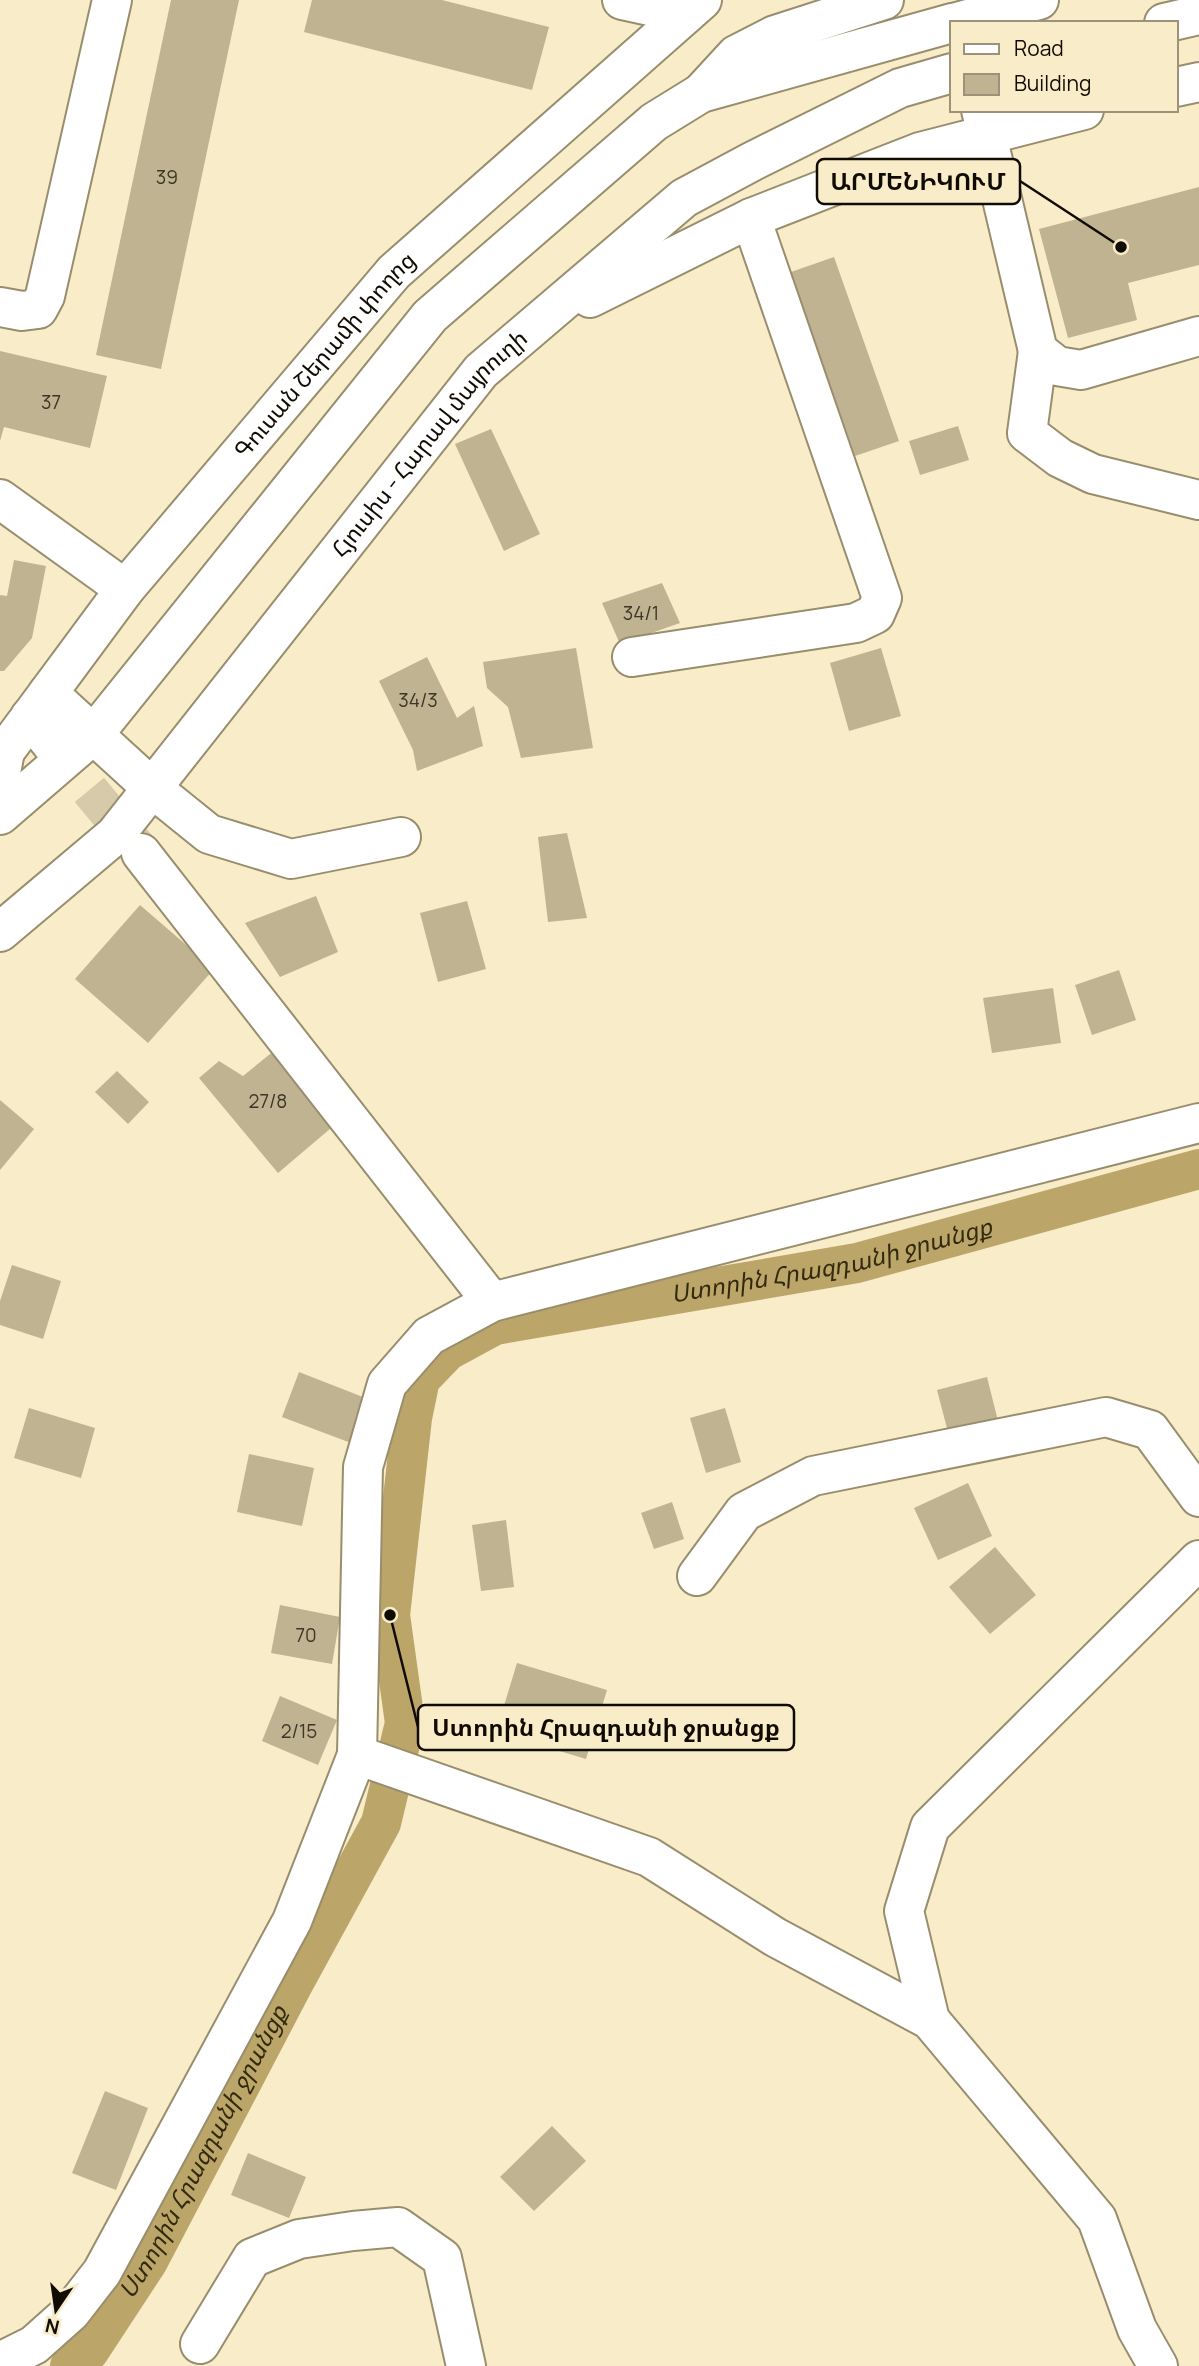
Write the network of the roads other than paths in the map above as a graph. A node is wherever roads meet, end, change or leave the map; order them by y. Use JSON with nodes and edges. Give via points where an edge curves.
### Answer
{"nodes":[{"id":1,"x":112,"y":0,"type":"edge"},
{"id":2,"x":622,"y":0,"type":"edge"},
{"id":3,"x":884,"y":0,"type":"edge"},
{"id":4,"x":1039,"y":0,"type":"edge"},
{"id":5,"x":694,"y":7,"type":"edge"},
{"id":6,"x":1199,"y":15,"type":"edge"},
{"id":7,"x":960,"y":21,"type":"edge"},
{"id":8,"x":1173,"y":21,"type":"edge"},
{"id":9,"x":950,"y":24,"type":"edge"},
{"id":10,"x":950,"y":74,"type":"edge"},
{"id":11,"x":1199,"y":82,"type":"edge"},
{"id":12,"x":1178,"y":87,"type":"edge"},
{"id":13,"x":701,"y":93,"type":"junction"},
{"id":14,"x":1067,"y":112,"type":"edge"},
{"id":15,"x":983,"y":122,"type":"edge"},
{"id":16,"x":751,"y":218,"type":"junction"},
{"id":17,"x":0,"y":307,"type":"edge"},
{"id":18,"x":535,"y":326,"type":"junction"},
{"id":19,"x":1199,"y":336,"type":"edge"},
{"id":20,"x":1038,"y":351,"type":"junction"},
{"id":21,"x":0,"y":499,"type":"edge"},
{"id":22,"x":1199,"y":500,"type":"edge"},
{"id":23,"x":125,"y":589,"type":"junction"},
{"id":24,"x":632,"y":657,"type":"dead end"},
{"id":25,"x":44,"y":719,"type":"junction"},
{"id":26,"x":94,"y":734,"type":"junction"},
{"id":27,"x":2,"y":762,"type":"edge"},
{"id":28,"x":152,"y":788,"type":"junction"},
{"id":29,"x":0,"y":815,"type":"edge"},
{"id":30,"x":401,"y":837,"type":"dead end"},
{"id":31,"x":141,"y":853,"type":"tunnel mouth"},
{"id":32,"x":0,"y":932,"type":"edge"},
{"id":33,"x":1199,"y":1123,"type":"edge"},
{"id":34,"x":492,"y":1302,"type":"junction"},
{"id":35,"x":1199,"y":1497,"type":"edge"},
{"id":36,"x":1199,"y":1560,"type":"edge"},
{"id":37,"x":697,"y":1576,"type":"dead end"},
{"id":38,"x":367,"y":1758,"type":"junction"},
{"id":39,"x":930,"y":2020,"type":"junction"},
{"id":40,"x":200,"y":2344,"type":"dead end"},
{"id":41,"x":0,"y":2362,"type":"edge"},
{"id":42,"x":466,"y":2366,"type":"edge"},
{"id":43,"x":1158,"y":2366,"type":"edge"}],
"edges":[{"from":1,"to":17,"type":"main road","via":[[45,296],[38,309]]},
{"from":2,"to":5,"type":"main road"},
{"from":3,"to":13,"type":"main road","via":[[775,35],[736,55]]},
{"from":4,"to":7,"type":"main road"},
{"from":5,"to":23,"type":"main road","name":"Գուսան Շերամի փողոց","via":[[394,272]]},
{"from":6,"to":8,"type":"main road"},
{"from":9,"to":13,"type":"main road"},
{"from":10,"to":18,"type":"main road","name":"Հյուսիս - Հարավ մայրուղի","via":[[900,88],[684,198]]},
{"from":11,"to":12,"type":"main road"},
{"from":13,"to":26,"type":"main road","via":[[654,122],[430,316]]},
{"from":14,"to":15,"type":"main road"},
{"from":15,"to":16,"type":"main road","via":[[920,152]]},
{"from":15,"to":20,"type":"main road"},
{"from":16,"to":18,"type":"main road"},
{"from":16,"to":24,"type":"main road","via":[[882,598],[875,614],[856,623]]},
{"from":18,"to":28,"type":"main road","name":"Հյուսիս - Հարավ մայրուղի","via":[[481,371]]},
{"from":19,"to":20,"type":"main road","via":[[1082,370],[1057,366]]},
{"from":20,"to":22,"type":"main road","via":[[1027,433],[1060,458],[1093,474]]},
{"from":21,"to":23,"type":"main road"},
{"from":23,"to":25,"type":"main road","name":"Գուսան Շերամի փողոց"},
{"from":25,"to":26,"type":"main road"},
{"from":25,"to":27,"type":"main road","name":"Գուսան Շերամի փողոց"},
{"from":26,"to":28,"type":"main road"},
{"from":26,"to":29,"type":"main road"},
{"from":28,"to":30,"type":"main road","via":[[209,834],[291,859]]},
{"from":28,"to":32,"type":"main road","name":"Հյուսիս - Հարավ մայրուղի","via":[[115,835]]},
{"from":31,"to":34,"type":"main road"},
{"from":33,"to":34,"type":"main road"},
{"from":34,"to":38,"type":"main road","via":[[429,1336],[387,1384],[363,1467]]},
{"from":35,"to":37,"type":"main road","via":[[1150,1430],[1106,1418],[813,1476],[744,1512]]},
{"from":36,"to":39,"type":"main road","via":[[930,1827],[904,1911]]},
{"from":38,"to":39,"type":"main road","via":[[649,1857],[775,1937]]},
{"from":38,"to":41,"type":"main road","via":[[292,1920],[102,2272],[71,2312],[34,2345]]},
{"from":39,"to":43,"type":"main road","via":[[1097,2219],[1137,2329]]},
{"from":40,"to":42,"type":"main road","via":[[252,2258],[299,2239],[398,2227],[442,2258]]}]}
